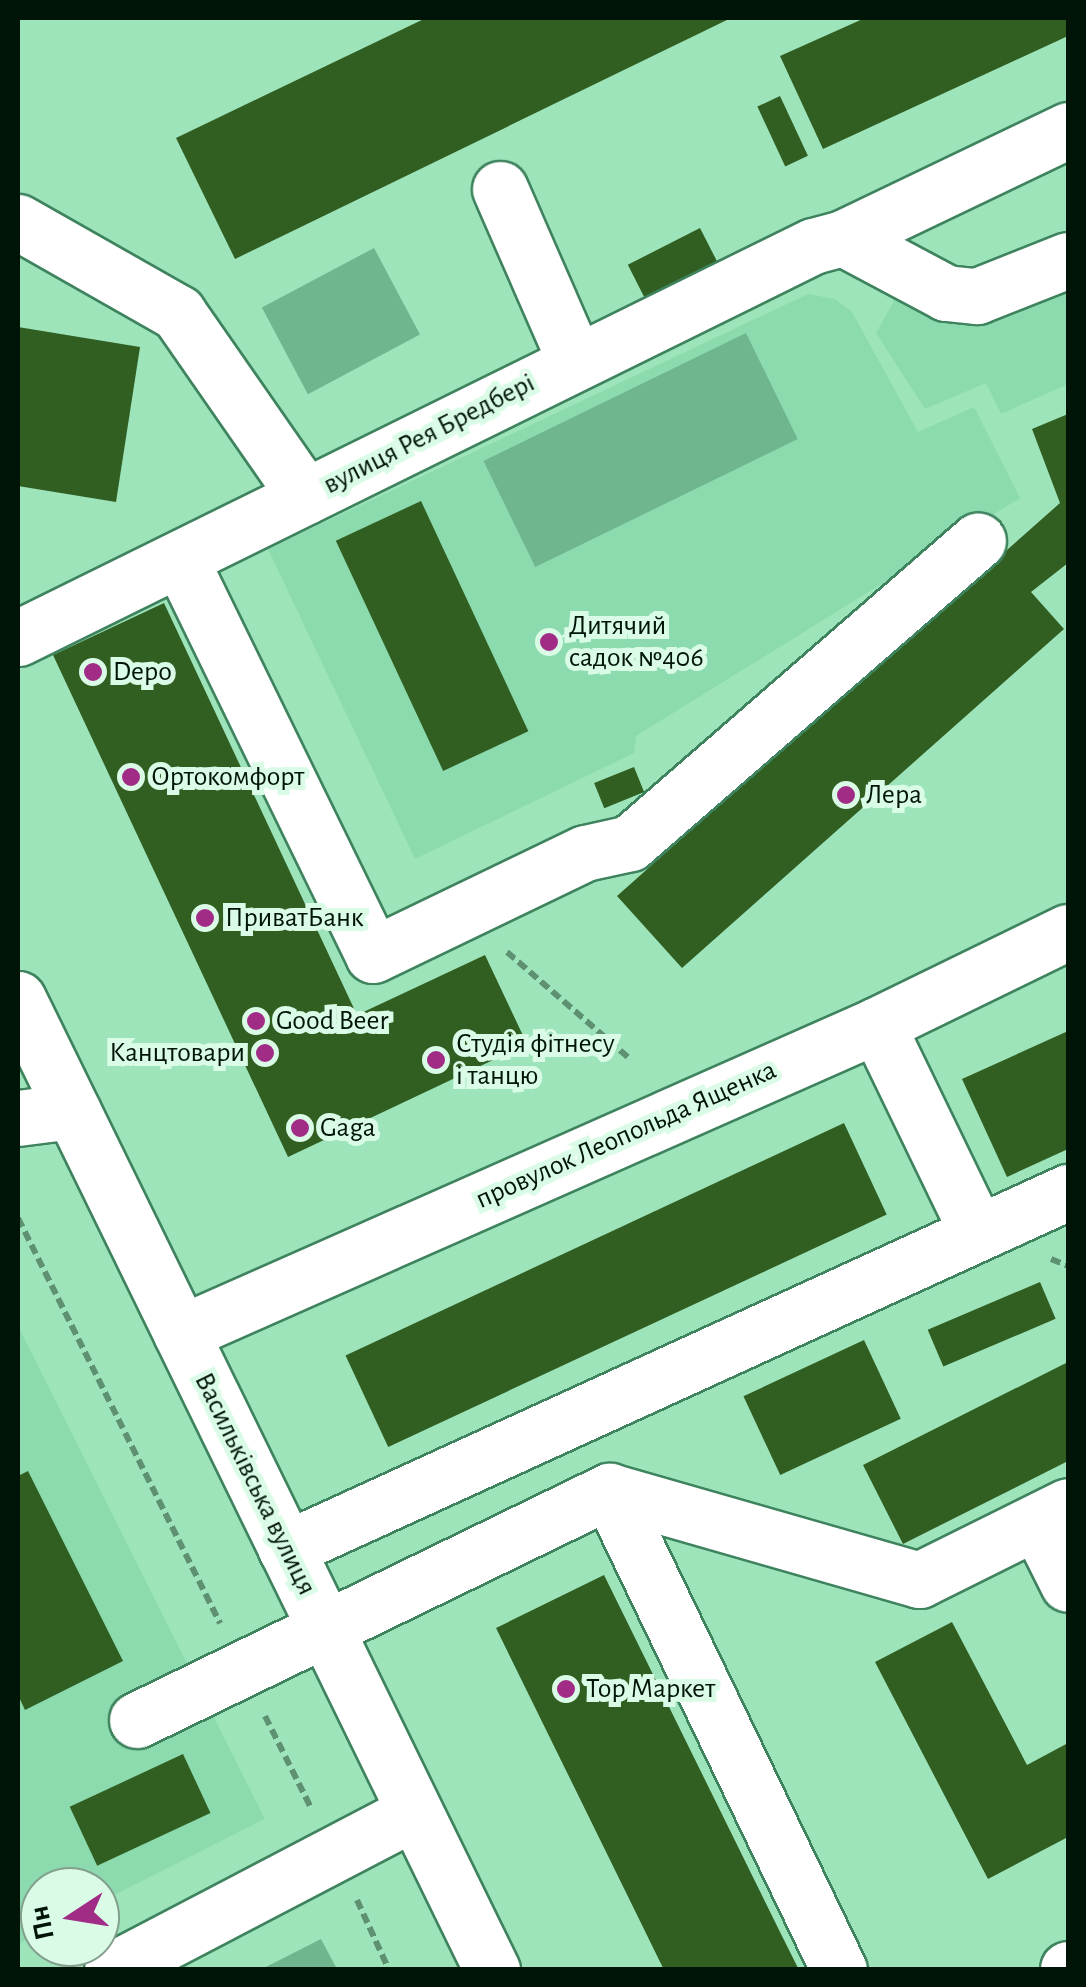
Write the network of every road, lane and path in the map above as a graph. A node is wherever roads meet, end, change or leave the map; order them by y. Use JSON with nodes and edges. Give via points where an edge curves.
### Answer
{"nodes":[{"id":1,"x":1068,"y":130,"type":"edge"},
{"id":2,"x":500,"y":189,"type":"dead end"},
{"id":3,"x":18,"y":222,"type":"edge"},
{"id":4,"x":843,"y":238,"type":"junction"},
{"id":5,"x":1068,"y":260,"type":"edge"},
{"id":6,"x":576,"y":361,"type":"junction"},
{"id":7,"x":304,"y":496,"type":"junction"},
{"id":8,"x":978,"y":540,"type":"dead end"},
{"id":9,"x":181,"y":560,"type":"junction"},
{"id":10,"x":18,"y":638,"type":"edge"},
{"id":11,"x":463,"y":914,"type":"junction"},
{"id":12,"x":1068,"y":932,"type":"edge"},
{"id":13,"x":18,"y":999,"type":"edge"},
{"id":14,"x":878,"y":1024,"type":"junction"},
{"id":15,"x":630,"y":1059,"type":"dead end"},
{"id":16,"x":73,"y":1111,"type":"junction"},
{"id":17,"x":18,"y":1118,"type":"edge"},
{"id":18,"x":1068,"y":1192,"type":"edge"},
{"id":19,"x":18,"y":1218,"type":"edge"},
{"id":20,"x":977,"y":1232,"type":"junction"},
{"id":21,"x":181,"y":1332,"type":"junction"},
{"id":22,"x":609,"y":1491,"type":"junction"},
{"id":23,"x":1053,"y":1514,"type":"edge"},
{"id":24,"x":286,"y":1549,"type":"junction"},
{"id":25,"x":1068,"y":1584,"type":"edge"},
{"id":26,"x":326,"y":1627,"type":"junction"},
{"id":27,"x":242,"y":1668,"type":"junction"},
{"id":28,"x":137,"y":1720,"type":"dead end"},
{"id":29,"x":414,"y":1812,"type":"junction"},
{"id":30,"x":334,"y":1854,"type":"junction"},
{"id":31,"x":112,"y":1970,"type":"edge"},
{"id":32,"x":389,"y":1970,"type":"edge"},
{"id":33,"x":492,"y":1970,"type":"edge"},
{"id":34,"x":839,"y":1970,"type":"edge"}],
"edges":[{"from":1,"to":4,"type":"street","name":"вулиця Рея Бредбері"},
{"from":2,"to":6,"type":"street"},
{"from":3,"to":7,"type":"street","via":[[178,313]]},
{"from":4,"to":5,"type":"street","via":[[946,293],[977,296]]},
{"from":4,"to":6,"type":"street","name":"вулиця Рея Бредбері","via":[[812,246]]},
{"from":6,"to":7,"type":"street","name":"вулиця Рея Бредбері"},
{"from":7,"to":9,"type":"street","name":"вулиця Рея Бредбері"},
{"from":8,"to":11,"type":"street","via":[[630,843],[586,853]]},
{"from":9,"to":10,"type":"street","name":"вулиця Рея Бредбері"},
{"from":9,"to":11,"type":"street","via":[[373,955]]},
{"from":11,"to":15,"type":"path"},
{"from":12,"to":14,"type":"street","name":"провулок Леопольда Ященка"},
{"from":13,"to":16,"type":"street","name":"Васильківська вулиця"},
{"from":14,"to":20,"type":"street"},
{"from":14,"to":21,"type":"street","name":"провулок Леопольда Ященка"},
{"from":16,"to":17,"type":"street"},
{"from":16,"to":21,"type":"street","name":"Васильківська вулиця"},
{"from":18,"to":20,"type":"street"},
{"from":19,"to":27,"type":"path"},
{"from":20,"to":24,"type":"street"},
{"from":21,"to":24,"type":"street","name":"Васильківська вулиця"},
{"from":22,"to":23,"type":"street","via":[[919,1580]]},
{"from":22,"to":26,"type":"street"},
{"from":22,"to":34,"type":"street"},
{"from":23,"to":25,"type":"street"},
{"from":24,"to":26,"type":"street","name":"Васильківська вулиця"},
{"from":26,"to":27,"type":"street"},
{"from":26,"to":29,"type":"street","name":"Васильківська вулиця"},
{"from":27,"to":28,"type":"street"},
{"from":27,"to":30,"type":"path"},
{"from":29,"to":30,"type":"street"},
{"from":29,"to":33,"type":"street","name":"Васильківська вулиця"},
{"from":30,"to":31,"type":"street"},
{"from":30,"to":32,"type":"path"}]}
